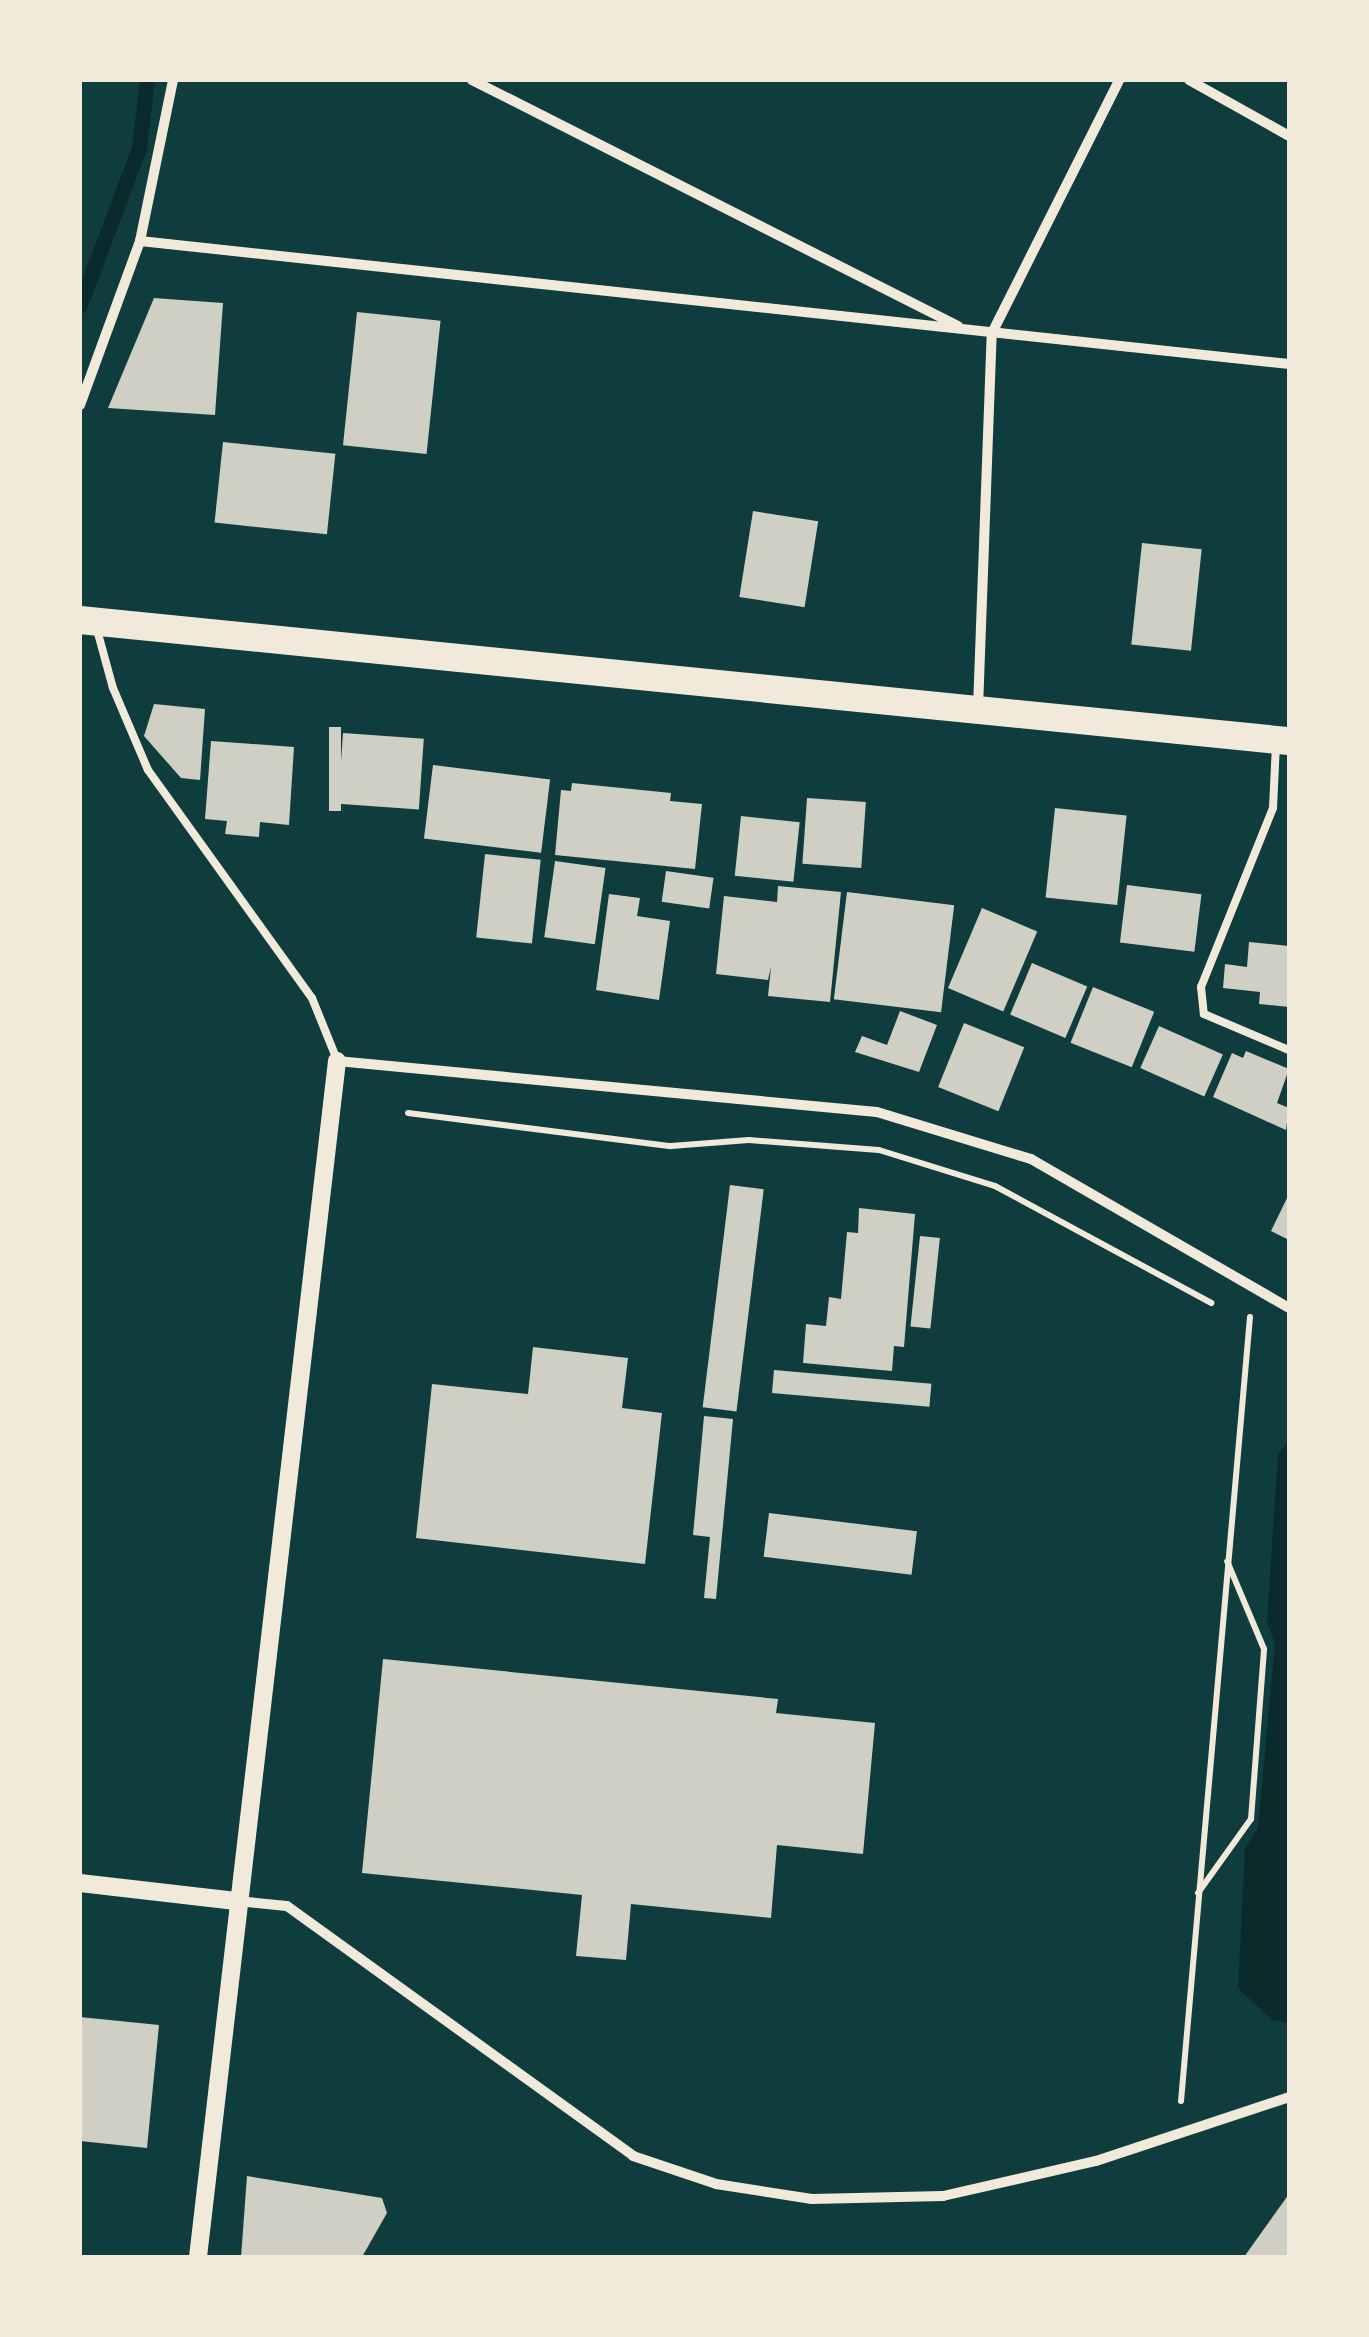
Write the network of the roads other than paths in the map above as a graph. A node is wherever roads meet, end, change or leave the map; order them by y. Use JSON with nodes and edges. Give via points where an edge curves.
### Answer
{"nodes":[{"id":1,"x":173,"y":80,"type":"edge"},
{"id":2,"x":472,"y":80,"type":"edge"},
{"id":3,"x":1119,"y":80,"type":"edge"},
{"id":4,"x":1189,"y":80,"type":"edge"},
{"id":5,"x":1289,"y":136,"type":"edge"},
{"id":6,"x":140,"y":241,"type":"junction"},
{"id":7,"x":963,"y":328,"type":"junction"},
{"id":8,"x":992,"y":333,"type":"junction"},
{"id":9,"x":1289,"y":364,"type":"edge"},
{"id":10,"x":80,"y":405,"type":"edge"},
{"id":11,"x":88,"y":621,"type":"edge"},
{"id":12,"x":978,"y":714,"type":"junction"},
{"id":13,"x":1282,"y":740,"type":"edge"},
{"id":14,"x":1289,"y":1050,"type":"edge"},
{"id":15,"x":337,"y":1062,"type":"junction"},
{"id":16,"x":1289,"y":1308,"type":"edge"},
{"id":17,"x":80,"y":1883,"type":"edge"},
{"id":18,"x":236,"y":1901,"type":"junction"},
{"id":19,"x":1289,"y":2096,"type":"edge"},
{"id":20,"x":198,"y":2257,"type":"edge"}],
"edges":[{"from":1,"to":6,"type":"street"},
{"from":2,"to":7,"type":"street"},
{"from":3,"to":8,"type":"street"},
{"from":4,"to":5,"type":"street"},
{"from":6,"to":7,"type":"street"},
{"from":6,"to":10,"type":"street"},
{"from":7,"to":8,"type":"street"},
{"from":8,"to":9,"type":"street"},
{"from":8,"to":12,"type":"street"},
{"from":11,"to":12,"type":"highway"},
{"from":11,"to":15,"type":"lane","via":[[148,770],[312,998]]},
{"from":12,"to":13,"type":"highway"},
{"from":13,"to":14,"type":"lane","via":[[1274,808],[1201,988],[1204,1014]]},
{"from":15,"to":16,"type":"street","via":[[877,1112],[1031,1159]]},
{"from":15,"to":18,"type":"street"},
{"from":17,"to":18,"type":"street"},
{"from":18,"to":19,"type":"street","via":[[288,1906],[633,2156],[716,2184],[812,2199],[943,2196],[1180,2136]]},
{"from":18,"to":20,"type":"street"}]}
